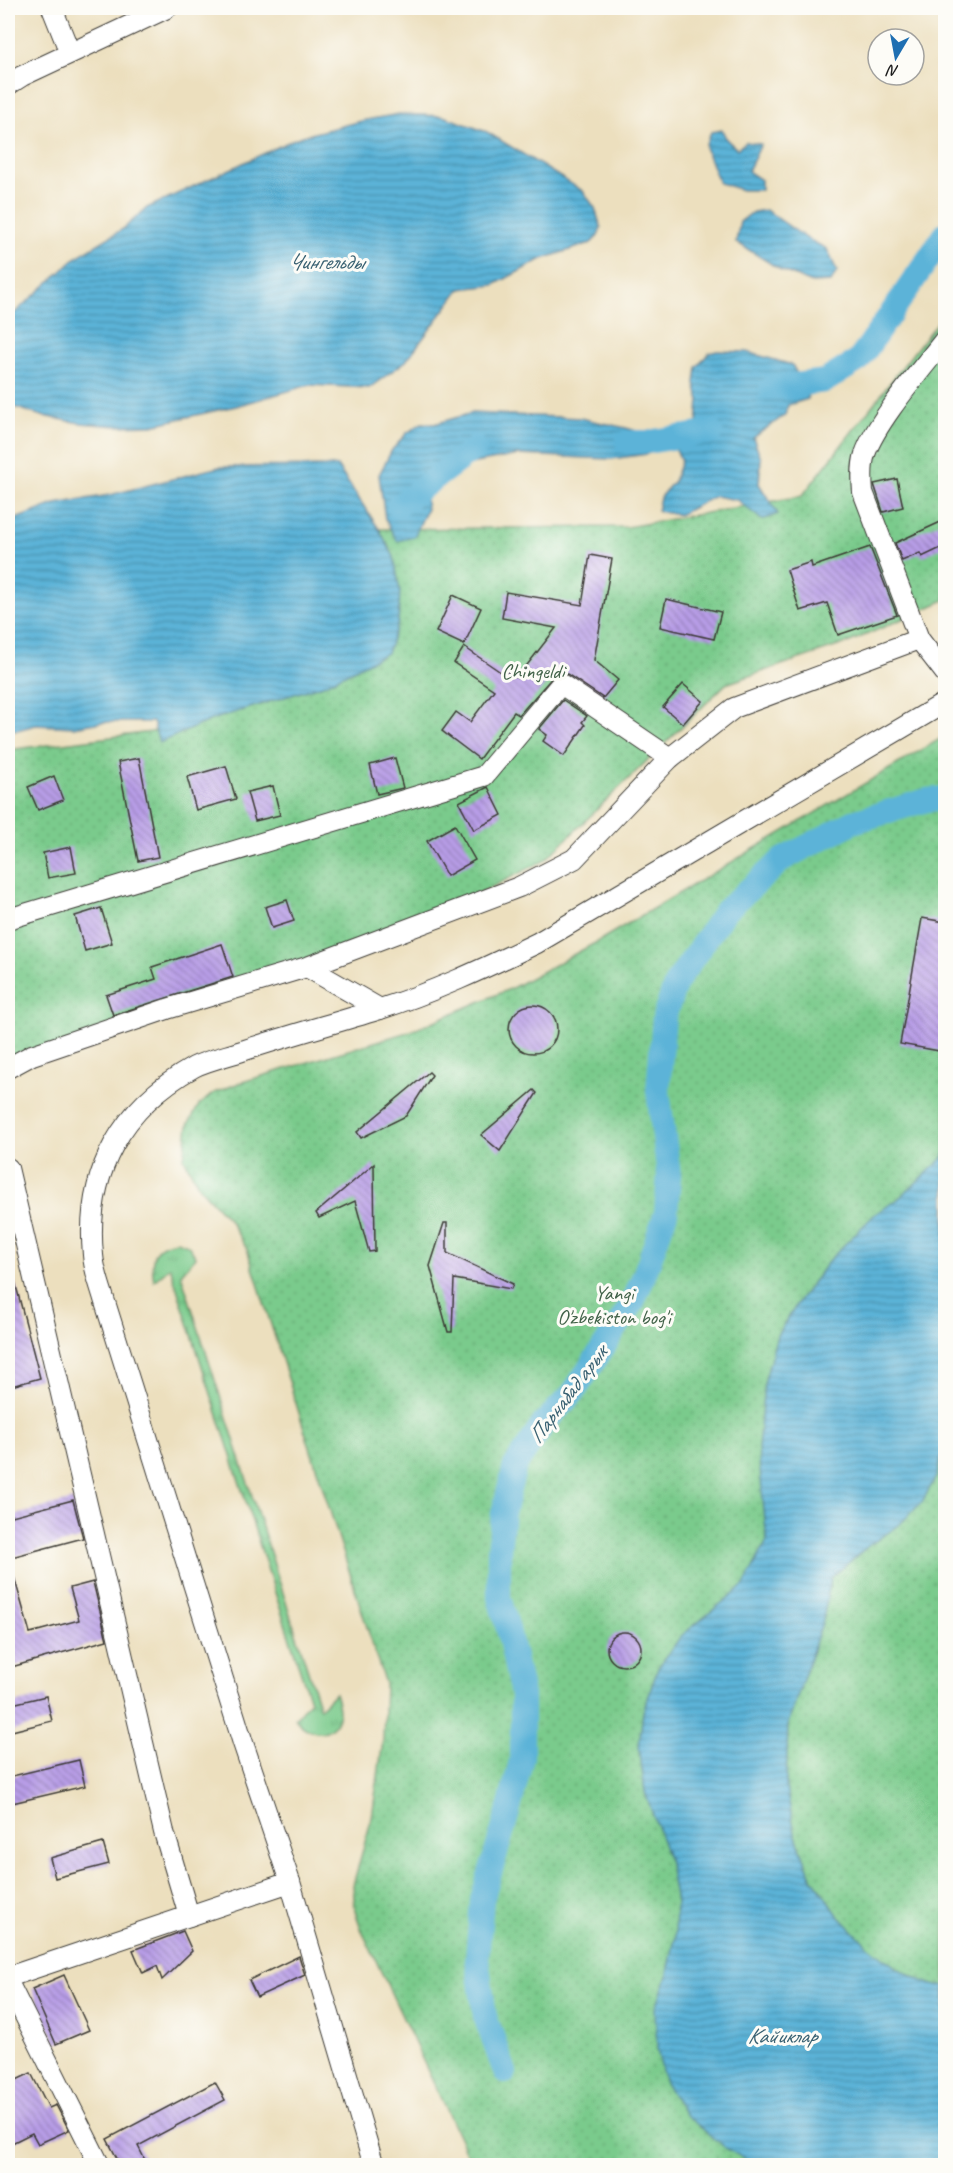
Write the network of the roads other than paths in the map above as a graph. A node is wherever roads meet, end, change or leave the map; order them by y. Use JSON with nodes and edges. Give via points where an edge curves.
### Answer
{"nodes":[{"id":1,"x":52,"y":8,"type":"edge"},
{"id":2,"x":167,"y":8,"type":"edge"},
{"id":3,"x":70,"y":53,"type":"junction"},
{"id":4,"x":8,"y":85,"type":"edge"},
{"id":5,"x":945,"y":338,"type":"edge"},
{"id":6,"x":919,"y":639,"type":"junction"},
{"id":7,"x":945,"y":674,"type":"edge"},
{"id":8,"x":945,"y":702,"type":"edge"},
{"id":9,"x":670,"y":758,"type":"junction"},
{"id":10,"x":8,"y":919,"type":"edge"},
{"id":11,"x":307,"y":967,"type":"junction"},
{"id":12,"x":380,"y":1009,"type":"junction"},
{"id":13,"x":8,"y":1068,"type":"edge"},
{"id":14,"x":8,"y":1168,"type":"edge"},
{"id":15,"x":290,"y":1882,"type":"junction"},
{"id":16,"x":189,"y":1916,"type":"junction"},
{"id":17,"x":8,"y":1980,"type":"edge"},
{"id":18,"x":100,"y":2166,"type":"edge"},
{"id":19,"x":374,"y":2166,"type":"edge"}],
"edges":[{"from":1,"to":3,"type":"street"},
{"from":2,"to":3,"type":"street"},
{"from":3,"to":4,"type":"street"},
{"from":5,"to":6,"type":"street","via":[[876,432],[865,454],[862,473],[863,492]]},
{"from":6,"to":7,"type":"street"},
{"from":6,"to":9,"type":"street","via":[[735,708]]},
{"from":8,"to":12,"type":"street","via":[[537,943],[473,974]]},
{"from":9,"to":10,"type":"street","via":[[561,684],[484,776]]},
{"from":9,"to":11,"type":"street","via":[[573,859],[519,887]]},
{"from":11,"to":12,"type":"street"},
{"from":11,"to":13,"type":"street","via":[[156,1013],[32,1055]]},
{"from":12,"to":15,"type":"street","via":[[195,1066],[146,1100],[111,1147],[97,1180],[92,1211],[93,1256],[104,1299]]},
{"from":14,"to":16,"type":"street","via":[[164,1832]]},
{"from":15,"to":16,"type":"street"},
{"from":15,"to":19,"type":"street"},
{"from":16,"to":17,"type":"street"},
{"from":17,"to":18,"type":"street"}]}
